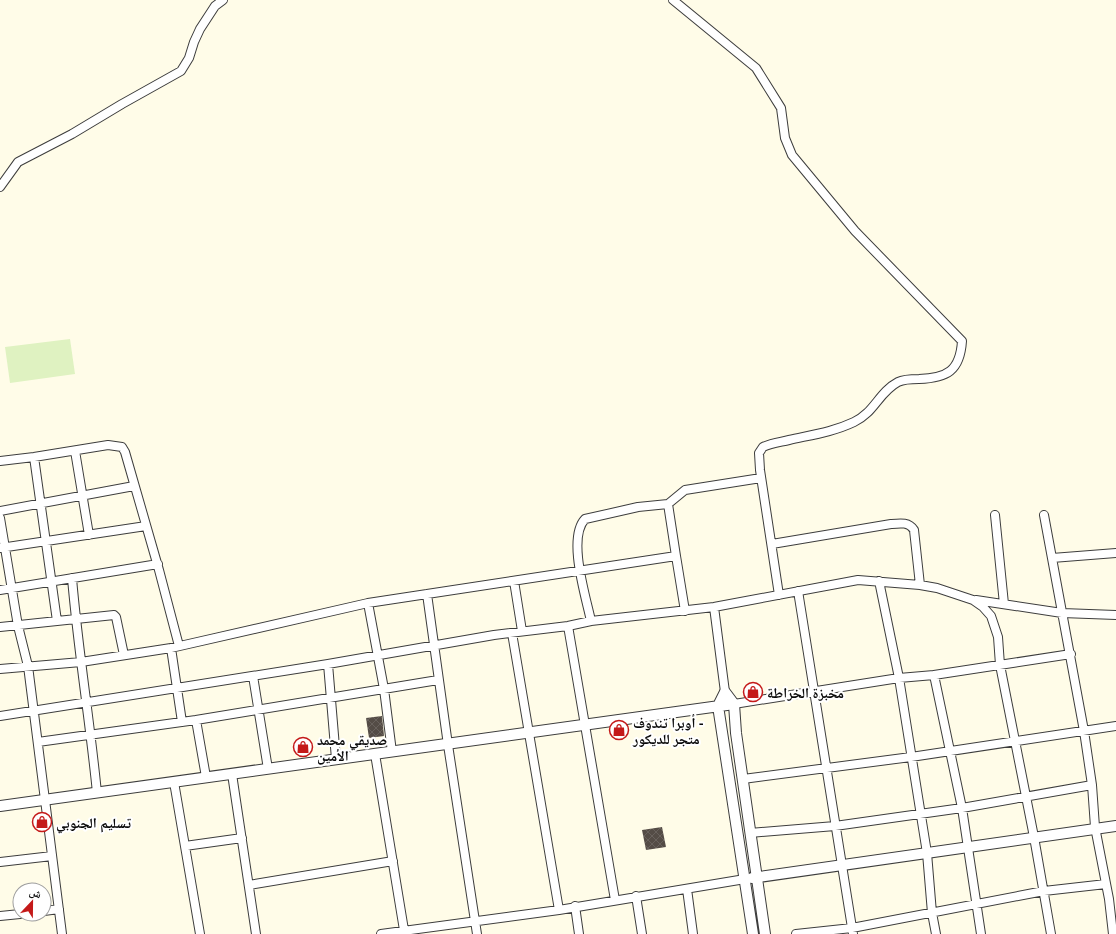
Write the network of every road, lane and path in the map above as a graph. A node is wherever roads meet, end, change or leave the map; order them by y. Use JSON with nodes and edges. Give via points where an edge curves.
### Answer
{"nodes":[{"id":1,"x":223,"y":0,"type":"edge"},
{"id":2,"x":673,"y":0,"type":"edge"},
{"id":3,"x":0,"y":187,"type":"edge"},
{"id":4,"x":75,"y":451,"type":"junction"},
{"id":5,"x":34,"y":457,"type":"junction"},
{"id":6,"x":0,"y":461,"type":"edge"},
{"id":7,"x":761,"y":478,"type":"junction"},
{"id":8,"x":134,"y":486,"type":"junction"},
{"id":9,"x":82,"y":496,"type":"junction"},
{"id":10,"x":41,"y":504,"type":"junction"},
{"id":11,"x":668,"y":504,"type":"junction"},
{"id":12,"x":0,"y":511,"type":"edge"},
{"id":13,"x":995,"y":515,"type":"dead end"},
{"id":14,"x":1044,"y":515,"type":"dead end"},
{"id":15,"x":0,"y":518,"type":"edge"},
{"id":16,"x":146,"y":526,"type":"junction"},
{"id":17,"x":89,"y":535,"type":"junction"},
{"id":18,"x":47,"y":541,"type":"junction"},
{"id":19,"x":772,"y":544,"type":"junction"},
{"id":20,"x":3,"y":548,"type":"edge"},
{"id":21,"x":1116,"y":553,"type":"edge"},
{"id":22,"x":676,"y":556,"type":"junction"},
{"id":23,"x":1052,"y":558,"type":"junction"},
{"id":24,"x":158,"y":564,"type":"junction"},
{"id":25,"x":581,"y":570,"type":"junction"},
{"id":26,"x":72,"y":578,"type":"junction"},
{"id":27,"x":52,"y":581,"type":"junction"},
{"id":28,"x":514,"y":581,"type":"junction"},
{"id":29,"x":879,"y":581,"type":"junction"},
{"id":30,"x":920,"y":585,"type":"junction"},
{"id":31,"x":12,"y":588,"type":"junction"},
{"id":32,"x":0,"y":590,"type":"edge"},
{"id":33,"x":798,"y":591,"type":"junction"},
{"id":34,"x":426,"y":594,"type":"junction"},
{"id":35,"x":778,"y":595,"type":"junction"},
{"id":36,"x":973,"y":600,"type":"junction"},
{"id":37,"x":368,"y":603,"type":"junction"},
{"id":38,"x":1004,"y":604,"type":"junction"},
{"id":39,"x":714,"y":607,"type":"junction"},
{"id":40,"x":685,"y":611,"type":"junction"},
{"id":41,"x":1062,"y":613,"type":"junction"},
{"id":42,"x":1116,"y":615,"type":"edge"},
{"id":43,"x":75,"y":620,"type":"junction"},
{"id":44,"x":58,"y":621,"type":"junction"},
{"id":45,"x":591,"y":621,"type":"junction"},
{"id":46,"x":18,"y":626,"type":"junction"},
{"id":47,"x":568,"y":626,"type":"junction"},
{"id":48,"x":0,"y":628,"type":"edge"},
{"id":49,"x":522,"y":631,"type":"junction"},
{"id":50,"x":512,"y":633,"type":"junction"},
{"id":51,"x":179,"y":646,"type":"junction"},
{"id":52,"x":434,"y":646,"type":"junction"},
{"id":53,"x":171,"y":648,"type":"junction"},
{"id":54,"x":1071,"y":654,"type":"junction"},
{"id":55,"x":124,"y":655,"type":"junction"},
{"id":56,"x":379,"y":656,"type":"junction"},
{"id":57,"x":81,"y":662,"type":"junction"},
{"id":58,"x":328,"y":664,"type":"junction"},
{"id":59,"x":1000,"y":664,"type":"junction"},
{"id":60,"x":28,"y":666,"type":"junction"},
{"id":61,"x":0,"y":669,"type":"edge"},
{"id":62,"x":934,"y":675,"type":"junction"},
{"id":63,"x":253,"y":676,"type":"junction"},
{"id":64,"x":899,"y":678,"type":"junction"},
{"id":65,"x":438,"y":680,"type":"junction"},
{"id":66,"x":177,"y":689,"type":"junction"},
{"id":67,"x":384,"y":689,"type":"junction"},
{"id":68,"x":725,"y":692,"type":"junction"},
{"id":69,"x":814,"y":692,"type":"junction"},
{"id":70,"x":330,"y":697,"type":"junction"},
{"id":71,"x":86,"y":701,"type":"junction"},
{"id":72,"x":734,"y":704,"type":"junction"},
{"id":73,"x":718,"y":706,"type":"junction"},
{"id":74,"x":259,"y":709,"type":"junction"},
{"id":75,"x":34,"y":711,"type":"junction"},
{"id":76,"x":0,"y":716,"type":"edge"},
{"id":77,"x":196,"y":720,"type":"junction"},
{"id":78,"x":182,"y":722,"type":"junction"},
{"id":79,"x":585,"y":725,"type":"junction"},
{"id":80,"x":1116,"y":726,"type":"edge"},
{"id":81,"x":1084,"y":731,"type":"junction"},
{"id":82,"x":528,"y":732,"type":"junction"},
{"id":83,"x":92,"y":734,"type":"junction"},
{"id":84,"x":1014,"y":741,"type":"junction"},
{"id":85,"x":38,"y":742,"type":"junction"},
{"id":86,"x":448,"y":745,"type":"junction"},
{"id":87,"x":950,"y":750,"type":"junction"},
{"id":88,"x":392,"y":752,"type":"junction"},
{"id":89,"x":375,"y":754,"type":"junction"},
{"id":90,"x":911,"y":757,"type":"junction"},
{"id":91,"x":336,"y":759,"type":"junction"},
{"id":92,"x":825,"y":767,"type":"junction"},
{"id":93,"x":268,"y":769,"type":"junction"},
{"id":94,"x":232,"y":774,"type":"junction"},
{"id":95,"x":206,"y":778,"type":"junction"},
{"id":96,"x":743,"y":779,"type":"junction"},
{"id":97,"x":174,"y":782,"type":"junction"},
{"id":98,"x":1092,"y":785,"type":"junction"},
{"id":99,"x":97,"y":793,"type":"junction"},
{"id":100,"x":1025,"y":796,"type":"junction"},
{"id":101,"x":44,"y":801,"type":"junction"},
{"id":102,"x":0,"y":806,"type":"edge"},
{"id":103,"x":962,"y":808,"type":"junction"},
{"id":104,"x":921,"y":813,"type":"junction"},
{"id":105,"x":835,"y":826,"type":"junction"},
{"id":106,"x":1116,"y":826,"type":"edge"},
{"id":107,"x":1095,"y":828,"type":"junction"},
{"id":108,"x":750,"y":833,"type":"junction"},
{"id":109,"x":1034,"y":837,"type":"junction"},
{"id":110,"x":242,"y":838,"type":"junction"},
{"id":111,"x":185,"y":846,"type":"junction"},
{"id":112,"x":968,"y":846,"type":"junction"},
{"id":113,"x":927,"y":852,"type":"junction"},
{"id":114,"x":52,"y":856,"type":"junction"},
{"id":115,"x":393,"y":861,"type":"junction"},
{"id":116,"x":0,"y":862,"type":"edge"},
{"id":117,"x":843,"y":865,"type":"junction"},
{"id":118,"x":757,"y":878,"type":"junction"},
{"id":119,"x":745,"y":879,"type":"junction"},
{"id":120,"x":1106,"y":884,"type":"junction"},
{"id":121,"x":249,"y":885,"type":"junction"},
{"id":122,"x":688,"y":889,"type":"junction"},
{"id":123,"x":1044,"y":891,"type":"junction"},
{"id":124,"x":636,"y":896,"type":"junction"},
{"id":125,"x":1113,"y":898,"type":"edge"},
{"id":126,"x":615,"y":900,"type":"junction"},
{"id":127,"x":976,"y":905,"type":"junction"},
{"id":128,"x":575,"y":906,"type":"junction"},
{"id":129,"x":59,"y":909,"type":"junction"},
{"id":130,"x":52,"y":910,"type":"edge"},
{"id":131,"x":559,"y":910,"type":"junction"},
{"id":132,"x":932,"y":913,"type":"junction"},
{"id":133,"x":12,"y":915,"type":"edge"},
{"id":134,"x":0,"y":916,"type":"edge"},
{"id":135,"x":475,"y":920,"type":"junction"},
{"id":136,"x":404,"y":930,"type":"junction"},
{"id":137,"x":853,"y":931,"type":"edge"},
{"id":138,"x":62,"y":934,"type":"edge"},
{"id":139,"x":200,"y":934,"type":"edge"},
{"id":140,"x":256,"y":934,"type":"edge"},
{"id":141,"x":381,"y":934,"type":"edge"},
{"id":142,"x":478,"y":934,"type":"edge"},
{"id":143,"x":579,"y":934,"type":"edge"},
{"id":144,"x":642,"y":934,"type":"edge"},
{"id":145,"x":693,"y":934,"type":"edge"},
{"id":146,"x":753,"y":934,"type":"edge"},
{"id":147,"x":765,"y":934,"type":"edge"},
{"id":148,"x":796,"y":934,"type":"edge"},
{"id":149,"x":936,"y":934,"type":"edge"},
{"id":150,"x":981,"y":934,"type":"edge"},
{"id":151,"x":1051,"y":934,"type":"edge"},
{"id":152,"x":1114,"y":934,"type":"edge"}],
"edges":[{"from":1,"to":3,"type":"street","via":[[215,6],[200,29],[186,66],[181,72],[18,162]]},
{"from":2,"to":7,"type":"street","via":[[756,68],[781,108],[785,138],[792,155],[855,231],[962,341],[960,358],[947,374],[937,379],[899,382],[882,395],[864,417],[839,428],[763,447],[759,453]]},
{"from":4,"to":5,"type":"street"},
{"from":4,"to":8,"type":"street","via":[[108,445],[122,448]]},
{"from":4,"to":9,"type":"street"},
{"from":5,"to":6,"type":"street"},
{"from":5,"to":10,"type":"street"},
{"from":7,"to":11,"type":"street","via":[[685,490]]},
{"from":7,"to":19,"type":"street"},
{"from":8,"to":9,"type":"street"},
{"from":8,"to":16,"type":"street"},
{"from":9,"to":10,"type":"street"},
{"from":9,"to":17,"type":"street"},
{"from":10,"to":12,"type":"street"},
{"from":10,"to":18,"type":"street"},
{"from":11,"to":22,"type":"street"},
{"from":11,"to":25,"type":"street","via":[[638,507],[585,519],[580,526],[577,550]]},
{"from":13,"to":38,"type":"street"},
{"from":14,"to":23,"type":"street"},
{"from":15,"to":20,"type":"street"},
{"from":16,"to":17,"type":"street"},
{"from":16,"to":24,"type":"street"},
{"from":17,"to":18,"type":"street"},
{"from":18,"to":20,"type":"street"},
{"from":18,"to":27,"type":"street"},
{"from":19,"to":30,"type":"street","via":[[885,524],[907,524],[914,530]]},
{"from":19,"to":35,"type":"street"},
{"from":20,"to":31,"type":"street"},
{"from":21,"to":23,"type":"street"},
{"from":22,"to":25,"type":"street"},
{"from":22,"to":40,"type":"street"},
{"from":23,"to":41,"type":"street"},
{"from":24,"to":26,"type":"street"},
{"from":24,"to":51,"type":"street"},
{"from":25,"to":28,"type":"street"},
{"from":25,"to":45,"type":"street"},
{"from":26,"to":27,"type":"street"},
{"from":26,"to":43,"type":"street"},
{"from":27,"to":31,"type":"street"},
{"from":27,"to":44,"type":"street"},
{"from":28,"to":34,"type":"street"},
{"from":28,"to":49,"type":"street"},
{"from":29,"to":30,"type":"street"},
{"from":29,"to":33,"type":"street","via":[[858,580]]},
{"from":29,"to":64,"type":"street"},
{"from":30,"to":36,"type":"street","via":[[938,588]]},
{"from":31,"to":32,"type":"street"},
{"from":31,"to":46,"type":"street"},
{"from":33,"to":35,"type":"street"},
{"from":33,"to":69,"type":"street"},
{"from":34,"to":37,"type":"street"},
{"from":34,"to":52,"type":"street"},
{"from":35,"to":39,"type":"street"},
{"from":36,"to":38,"type":"street"},
{"from":36,"to":59,"type":"street","via":[[991,616],[998,637]]},
{"from":37,"to":51,"type":"street"},
{"from":37,"to":56,"type":"street"},
{"from":38,"to":41,"type":"street"},
{"from":39,"to":40,"type":"street"},
{"from":39,"to":68,"type":"street"},
{"from":40,"to":45,"type":"street"},
{"from":41,"to":42,"type":"street"},
{"from":41,"to":54,"type":"street"},
{"from":43,"to":44,"type":"street"},
{"from":43,"to":55,"type":"street","via":[[114,615]]},
{"from":43,"to":57,"type":"street"},
{"from":44,"to":46,"type":"street"},
{"from":45,"to":47,"type":"street"},
{"from":46,"to":48,"type":"street"},
{"from":46,"to":60,"type":"street"},
{"from":47,"to":49,"type":"street"},
{"from":47,"to":79,"type":"street"},
{"from":49,"to":50,"type":"street"},
{"from":50,"to":52,"type":"street"},
{"from":50,"to":82,"type":"street"},
{"from":51,"to":53,"type":"street"},
{"from":52,"to":56,"type":"street"},
{"from":52,"to":65,"type":"street"},
{"from":53,"to":55,"type":"street"},
{"from":53,"to":66,"type":"street"},
{"from":54,"to":59,"type":"street"},
{"from":54,"to":81,"type":"street"},
{"from":55,"to":57,"type":"street"},
{"from":56,"to":58,"type":"street"},
{"from":56,"to":67,"type":"street"},
{"from":57,"to":60,"type":"street"},
{"from":57,"to":71,"type":"street"},
{"from":58,"to":63,"type":"street"},
{"from":58,"to":70,"type":"street"},
{"from":59,"to":62,"type":"street"},
{"from":59,"to":84,"type":"street"},
{"from":60,"to":61,"type":"street"},
{"from":60,"to":75,"type":"street"},
{"from":62,"to":64,"type":"street"},
{"from":62,"to":87,"type":"street"},
{"from":63,"to":66,"type":"street"},
{"from":63,"to":74,"type":"street"},
{"from":64,"to":69,"type":"street"},
{"from":64,"to":90,"type":"street"},
{"from":65,"to":67,"type":"street"},
{"from":65,"to":86,"type":"street"},
{"from":66,"to":71,"type":"street"},
{"from":66,"to":78,"type":"street"},
{"from":67,"to":70,"type":"street"},
{"from":67,"to":88,"type":"street"},
{"from":68,"to":72,"type":"street"},
{"from":68,"to":73,"type":"street"},
{"from":69,"to":72,"type":"street"},
{"from":69,"to":92,"type":"street"},
{"from":70,"to":74,"type":"street"},
{"from":70,"to":91,"type":"street"},
{"from":71,"to":75,"type":"street"},
{"from":71,"to":83,"type":"street"},
{"from":72,"to":73,"type":"street"},
{"from":72,"to":96,"type":"street"},
{"from":73,"to":79,"type":"street"},
{"from":73,"to":119,"type":"street"},
{"from":74,"to":77,"type":"street"},
{"from":74,"to":93,"type":"street"},
{"from":75,"to":76,"type":"street"},
{"from":75,"to":85,"type":"street"},
{"from":77,"to":78,"type":"street"},
{"from":77,"to":95,"type":"street"},
{"from":78,"to":83,"type":"street"},
{"from":79,"to":82,"type":"street"},
{"from":79,"to":126,"type":"street"},
{"from":80,"to":81,"type":"street"},
{"from":81,"to":84,"type":"street"},
{"from":81,"to":98,"type":"street"},
{"from":82,"to":86,"type":"street"},
{"from":82,"to":131,"type":"street"},
{"from":83,"to":85,"type":"street"},
{"from":83,"to":99,"type":"street"},
{"from":84,"to":87,"type":"street"},
{"from":84,"to":100,"type":"street"},
{"from":85,"to":101,"type":"street"},
{"from":86,"to":88,"type":"street"},
{"from":86,"to":135,"type":"street"},
{"from":87,"to":90,"type":"street"},
{"from":87,"to":103,"type":"street"},
{"from":88,"to":89,"type":"street"},
{"from":89,"to":91,"type":"street"},
{"from":89,"to":115,"type":"street"},
{"from":90,"to":92,"type":"street"},
{"from":90,"to":104,"type":"street"},
{"from":91,"to":93,"type":"street"},
{"from":92,"to":96,"type":"street"},
{"from":92,"to":105,"type":"street"},
{"from":93,"to":94,"type":"street"},
{"from":94,"to":95,"type":"street"},
{"from":94,"to":110,"type":"street"},
{"from":95,"to":97,"type":"street"},
{"from":96,"to":108,"type":"street"},
{"from":97,"to":99,"type":"street"},
{"from":97,"to":111,"type":"street"},
{"from":98,"to":100,"type":"street"},
{"from":98,"to":107,"type":"street"},
{"from":99,"to":101,"type":"street"},
{"from":100,"to":103,"type":"street"},
{"from":100,"to":109,"type":"street"},
{"from":101,"to":102,"type":"street"},
{"from":101,"to":114,"type":"street"},
{"from":103,"to":104,"type":"street"},
{"from":103,"to":112,"type":"street"},
{"from":104,"to":105,"type":"street"},
{"from":104,"to":113,"type":"street"},
{"from":105,"to":108,"type":"street"},
{"from":105,"to":117,"type":"street"},
{"from":106,"to":107,"type":"street"},
{"from":107,"to":109,"type":"street"},
{"from":107,"to":120,"type":"street"},
{"from":108,"to":118,"type":"street"},
{"from":109,"to":112,"type":"street"},
{"from":109,"to":123,"type":"street"},
{"from":110,"to":111,"type":"street"},
{"from":110,"to":121,"type":"street"},
{"from":111,"to":139,"type":"street"},
{"from":112,"to":113,"type":"street"},
{"from":112,"to":127,"type":"street"},
{"from":113,"to":117,"type":"street"},
{"from":113,"to":132,"type":"street"},
{"from":114,"to":116,"type":"street"},
{"from":114,"to":129,"type":"street"},
{"from":115,"to":121,"type":"street"},
{"from":115,"to":136,"type":"street"},
{"from":117,"to":118,"type":"street"},
{"from":117,"to":137,"type":"street"},
{"from":118,"to":119,"type":"street"},
{"from":118,"to":147,"type":"street"},
{"from":119,"to":122,"type":"street"},
{"from":119,"to":146,"type":"street"},
{"from":120,"to":123,"type":"street"},
{"from":120,"to":125,"type":"street"},
{"from":121,"to":140,"type":"street"},
{"from":122,"to":124,"type":"street"},
{"from":122,"to":145,"type":"street"},
{"from":123,"to":127,"type":"street"},
{"from":123,"to":151,"type":"street"},
{"from":124,"to":126,"type":"street"},
{"from":124,"to":144,"type":"street"},
{"from":125,"to":152,"type":"street"},
{"from":126,"to":128,"type":"street"},
{"from":127,"to":132,"type":"street"},
{"from":127,"to":150,"type":"street"},
{"from":128,"to":131,"type":"street"},
{"from":128,"to":143,"type":"street"},
{"from":129,"to":130,"type":"street"},
{"from":129,"to":138,"type":"street"},
{"from":131,"to":135,"type":"street"},
{"from":132,"to":137,"type":"street"},
{"from":132,"to":149,"type":"street"},
{"from":133,"to":134,"type":"street"},
{"from":135,"to":136,"type":"street"},
{"from":135,"to":142,"type":"street"},
{"from":136,"to":141,"type":"street"},
{"from":137,"to":148,"type":"street"}]}
